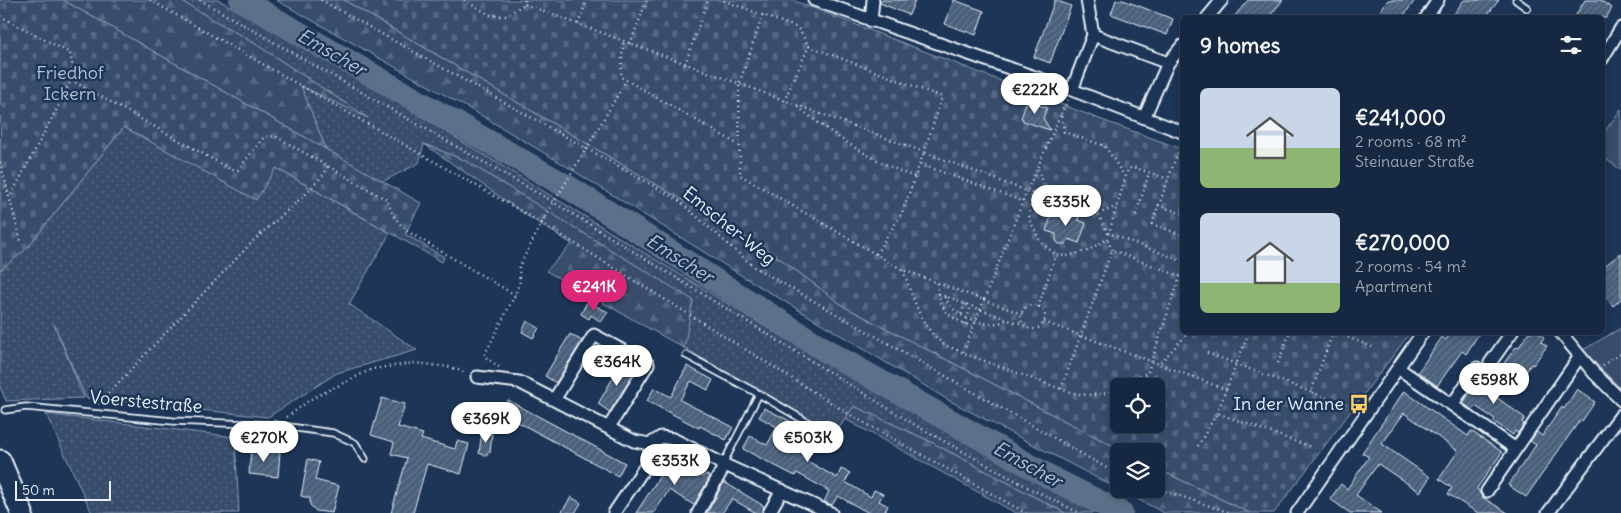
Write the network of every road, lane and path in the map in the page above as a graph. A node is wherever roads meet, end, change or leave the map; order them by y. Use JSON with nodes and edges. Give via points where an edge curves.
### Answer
{"nodes":[{"id":1,"x":150,"y":0,"type":"edge"},
{"id":2,"x":200,"y":0,"type":"edge"},
{"id":3,"x":321,"y":0,"type":"edge"},
{"id":4,"x":464,"y":0,"type":"edge"},
{"id":5,"x":525,"y":0,"type":"edge"},
{"id":6,"x":587,"y":0,"type":"edge"},
{"id":7,"x":647,"y":0,"type":"edge"},
{"id":8,"x":708,"y":0,"type":"edge"},
{"id":9,"x":722,"y":0,"type":"edge"},
{"id":10,"x":814,"y":0,"type":"edge"},
{"id":11,"x":873,"y":0,"type":"edge"},
{"id":12,"x":1087,"y":0,"type":"edge"},
{"id":13,"x":1222,"y":0,"type":"edge"},
{"id":14,"x":1438,"y":0,"type":"edge"},
{"id":15,"x":1516,"y":0,"type":"edge"},
{"id":16,"x":524,"y":4,"type":"junction"},
{"id":17,"x":1526,"y":8,"type":"dead end"},
{"id":18,"x":762,"y":15,"type":"junction"},
{"id":19,"x":1210,"y":15,"type":"edge"},
{"id":20,"x":1428,"y":15,"type":"edge"},
{"id":21,"x":0,"y":16,"type":"edge"},
{"id":22,"x":871,"y":21,"type":"junction"},
{"id":23,"x":578,"y":24,"type":"junction"},
{"id":24,"x":1621,"y":28,"type":"edge"},
{"id":25,"x":1093,"y":35,"type":"junction"},
{"id":26,"x":623,"y":42,"type":"junction"},
{"id":27,"x":630,"y":44,"type":"junction"},
{"id":28,"x":809,"y":46,"type":"junction"},
{"id":29,"x":1180,"y":48,"type":"edge"},
{"id":30,"x":1605,"y":54,"type":"edge"},
{"id":31,"x":1168,"y":63,"type":"junction"},
{"id":32,"x":685,"y":64,"type":"junction"},
{"id":33,"x":71,"y":80,"type":"junction"},
{"id":34,"x":627,"y":81,"type":"junction"},
{"id":35,"x":739,"y":84,"type":"junction"},
{"id":36,"x":1072,"y":90,"type":"junction"},
{"id":37,"x":784,"y":102,"type":"junction"},
{"id":38,"x":795,"y":105,"type":"junction"},
{"id":39,"x":1144,"y":118,"type":"junction"},
{"id":40,"x":1180,"y":131,"type":"edge"},
{"id":41,"x":739,"y":145,"type":"junction"},
{"id":42,"x":586,"y":149,"type":"junction"},
{"id":43,"x":924,"y":152,"type":"junction"},
{"id":44,"x":1180,"y":152,"type":"edge"},
{"id":45,"x":0,"y":162,"type":"edge"},
{"id":46,"x":920,"y":164,"type":"junction"},
{"id":47,"x":328,"y":166,"type":"junction"},
{"id":48,"x":1037,"y":168,"type":"junction"},
{"id":49,"x":1150,"y":172,"type":"junction"},
{"id":50,"x":916,"y":177,"type":"junction"},
{"id":51,"x":1126,"y":178,"type":"junction"},
{"id":52,"x":1168,"y":179,"type":"junction"},
{"id":53,"x":1026,"y":191,"type":"junction"},
{"id":54,"x":1032,"y":194,"type":"junction"},
{"id":55,"x":10,"y":197,"type":"junction"},
{"id":56,"x":1022,"y":201,"type":"junction"},
{"id":57,"x":1056,"y":201,"type":"junction"},
{"id":58,"x":1158,"y":205,"type":"junction"},
{"id":59,"x":1117,"y":206,"type":"junction"},
{"id":60,"x":1180,"y":213,"type":"edge"},
{"id":61,"x":1098,"y":214,"type":"junction"},
{"id":62,"x":1136,"y":215,"type":"dead end"},
{"id":63,"x":542,"y":223,"type":"junction"},
{"id":64,"x":1108,"y":233,"type":"junction"},
{"id":65,"x":1180,"y":233,"type":"edge"},
{"id":66,"x":1106,"y":239,"type":"junction"},
{"id":67,"x":21,"y":242,"type":"dead end"},
{"id":68,"x":1112,"y":250,"type":"junction"},
{"id":69,"x":876,"y":254,"type":"junction"},
{"id":70,"x":1056,"y":254,"type":"junction"},
{"id":71,"x":1180,"y":260,"type":"edge"},
{"id":72,"x":903,"y":270,"type":"junction"},
{"id":73,"x":1180,"y":275,"type":"edge"},
{"id":74,"x":1180,"y":282,"type":"edge"},
{"id":75,"x":937,"y":283,"type":"junction"},
{"id":76,"x":938,"y":294,"type":"junction"},
{"id":77,"x":515,"y":295,"type":"junction"},
{"id":78,"x":944,"y":296,"type":"junction"},
{"id":79,"x":984,"y":300,"type":"junction"},
{"id":80,"x":965,"y":304,"type":"junction"},
{"id":81,"x":972,"y":306,"type":"junction"},
{"id":82,"x":1038,"y":306,"type":"junction"},
{"id":83,"x":961,"y":314,"type":"junction"},
{"id":84,"x":1022,"y":314,"type":"junction"},
{"id":85,"x":1007,"y":320,"type":"junction"},
{"id":86,"x":976,"y":321,"type":"junction"},
{"id":87,"x":1044,"y":322,"type":"junction"},
{"id":88,"x":1022,"y":323,"type":"junction"},
{"id":89,"x":965,"y":324,"type":"junction"},
{"id":90,"x":973,"y":327,"type":"junction"},
{"id":91,"x":1186,"y":335,"type":"edge"},
{"id":92,"x":1248,"y":335,"type":"edge"},
{"id":93,"x":1289,"y":335,"type":"edge"},
{"id":94,"x":1333,"y":335,"type":"edge"},
{"id":95,"x":1342,"y":335,"type":"edge"},
{"id":96,"x":1421,"y":335,"type":"edge"},
{"id":97,"x":1510,"y":335,"type":"edge"},
{"id":98,"x":1562,"y":335,"type":"edge"},
{"id":99,"x":1080,"y":336,"type":"junction"},
{"id":100,"x":1375,"y":348,"type":"dead end"},
{"id":101,"x":963,"y":353,"type":"junction"},
{"id":102,"x":1207,"y":353,"type":"dead end"},
{"id":103,"x":1621,"y":354,"type":"edge"},
{"id":104,"x":686,"y":355,"type":"dead end"},
{"id":105,"x":1580,"y":356,"type":"junction"},
{"id":106,"x":1152,"y":362,"type":"junction"},
{"id":107,"x":1278,"y":363,"type":"dead end"},
{"id":108,"x":1490,"y":363,"type":"dead end"},
{"id":109,"x":1159,"y":364,"type":"junction"},
{"id":110,"x":1236,"y":364,"type":"junction"},
{"id":111,"x":1398,"y":368,"type":"junction"},
{"id":112,"x":1477,"y":368,"type":"dead end"},
{"id":113,"x":1148,"y":373,"type":"junction"},
{"id":114,"x":1594,"y":373,"type":"junction"},
{"id":115,"x":477,"y":377,"type":"joint"},
{"id":116,"x":1138,"y":378,"type":"edge"},
{"id":117,"x":1146,"y":378,"type":"edge"},
{"id":118,"x":519,"y":382,"type":"junction"},
{"id":119,"x":1061,"y":389,"type":"junction"},
{"id":120,"x":1227,"y":390,"type":"junction"},
{"id":121,"x":1110,"y":392,"type":"edge"},
{"id":122,"x":1311,"y":392,"type":"junction"},
{"id":123,"x":759,"y":394,"type":"junction"},
{"id":124,"x":554,"y":400,"type":"junction"},
{"id":125,"x":1621,"y":400,"type":"edge"},
{"id":126,"x":1338,"y":402,"type":"dead end"},
{"id":127,"x":1452,"y":405,"type":"junction"},
{"id":128,"x":5,"y":410,"type":"dead end"},
{"id":129,"x":90,"y":413,"type":"junction"},
{"id":130,"x":1217,"y":413,"type":"junction"},
{"id":131,"x":1621,"y":415,"type":"edge"},
{"id":132,"x":276,"y":425,"type":"junction"},
{"id":133,"x":609,"y":428,"type":"junction"},
{"id":134,"x":819,"y":429,"type":"dead end"},
{"id":135,"x":650,"y":444,"type":"junction"},
{"id":136,"x":1198,"y":446,"type":"dead end"},
{"id":137,"x":1310,"y":446,"type":"dead end"},
{"id":138,"x":1516,"y":449,"type":"junction"},
{"id":139,"x":365,"y":459,"type":"dead end"},
{"id":140,"x":0,"y":461,"type":"edge"},
{"id":141,"x":724,"y":464,"type":"junction"},
{"id":142,"x":1110,"y":470,"type":"edge"},
{"id":143,"x":782,"y":490,"type":"junction"},
{"id":144,"x":1165,"y":491,"type":"edge"},
{"id":145,"x":1486,"y":491,"type":"dead end"},
{"id":146,"x":22,"y":513,"type":"edge"},
{"id":147,"x":614,"y":513,"type":"edge"},
{"id":148,"x":698,"y":513,"type":"edge"},
{"id":149,"x":769,"y":513,"type":"edge"},
{"id":150,"x":832,"y":513,"type":"edge"},
{"id":151,"x":1026,"y":513,"type":"edge"},
{"id":152,"x":1080,"y":513,"type":"edge"},
{"id":153,"x":1231,"y":513,"type":"edge"},
{"id":154,"x":1297,"y":513,"type":"edge"},
{"id":155,"x":1548,"y":513,"type":"edge"}],
"edges":[{"from":1,"to":63,"type":"path"},
{"from":2,"to":152,"type":"path","via":[[550,200],[915,425]]},
{"from":3,"to":42,"type":"path","name":"Emscher-Weg"},
{"from":4,"to":16,"type":"path","via":[[490,15],[506,16]]},
{"from":5,"to":16,"type":"path"},
{"from":6,"to":23,"type":"path"},
{"from":7,"to":27,"type":"path"},
{"from":8,"to":32,"type":"path"},
{"from":9,"to":18,"type":"path"},
{"from":10,"to":22,"type":"street"},
{"from":11,"to":22,"type":"street"},
{"from":12,"to":25,"type":"street"},
{"from":13,"to":19,"type":"street"},
{"from":14,"to":20,"type":"street"},
{"from":15,"to":17,"type":"lane"},
{"from":16,"to":23,"type":"path"},
{"from":18,"to":28,"type":"path","via":[[798,28]]},
{"from":18,"to":35,"type":"path"},
{"from":21,"to":33,"type":"path","via":[[70,53]]},
{"from":22,"to":36,"type":"street"},
{"from":23,"to":26,"type":"path"},
{"from":24,"to":30,"type":"street"},
{"from":25,"to":31,"type":"street"},
{"from":25,"to":36,"type":"street"},
{"from":26,"to":27,"type":"path"},
{"from":26,"to":34,"type":"path","via":[[621,77]]},
{"from":27,"to":32,"type":"path"},
{"from":28,"to":37,"type":"path"},
{"from":28,"to":43,"type":"path","via":[[942,96]]},
{"from":29,"to":31,"type":"street"},
{"from":31,"to":39,"type":"street"},
{"from":32,"to":35,"type":"path"},
{"from":33,"to":47,"type":"path","via":[[232,170],[238,170],[264,137],[275,136]]},
{"from":33,"to":55,"type":"path"},
{"from":34,"to":41,"type":"path"},
{"from":34,"to":42,"type":"path"},
{"from":35,"to":37,"type":"path"},
{"from":35,"to":41,"type":"path"},
{"from":36,"to":39,"type":"street"},
{"from":37,"to":38,"type":"path"},
{"from":38,"to":43,"type":"path"},
{"from":38,"to":50,"type":"path","via":[[828,131],[892,168]]},
{"from":39,"to":40,"type":"street"},
{"from":41,"to":69,"type":"path","via":[[740,175]]},
{"from":42,"to":63,"type":"path","bridge":true},
{"from":42,"to":142,"type":"path","name":"Emscher-Weg","via":[[677,199],[754,267]]},
{"from":43,"to":46,"type":"path"},
{"from":43,"to":53,"type":"path"},
{"from":44,"to":52,"type":"path"},
{"from":45,"to":55,"type":"path"},
{"from":46,"to":50,"type":"path"},
{"from":46,"to":56,"type":"path"},
{"from":47,"to":77,"type":"path","via":[[387,200],[405,230]]},
{"from":47,"to":129,"type":"path","via":[[305,196],[255,239]]},
{"from":48,"to":51,"type":"path","via":[[1061,114],[1064,132],[1105,146]]},
{"from":48,"to":53,"type":"path"},
{"from":48,"to":57,"type":"path","via":[[1044,186]]},
{"from":49,"to":51,"type":"path","via":[[1133,167],[1128,169]]},
{"from":49,"to":52,"type":"path"},
{"from":49,"to":62,"type":"path"},
{"from":50,"to":69,"type":"path","via":[[902,213]]},
{"from":51,"to":59,"type":"path"},
{"from":52,"to":58,"type":"path"},
{"from":53,"to":54,"type":"path"},
{"from":53,"to":56,"type":"path"},
{"from":54,"to":57,"type":"path"},
{"from":54,"to":70,"type":"path","via":[[1029,219],[1040,241]]},
{"from":55,"to":67,"type":"path"},
{"from":56,"to":79,"type":"path"},
{"from":57,"to":61,"type":"path"},
{"from":58,"to":60,"type":"path"},
{"from":58,"to":65,"type":"path","via":[[1152,224]]},
{"from":59,"to":61,"type":"path"},
{"from":59,"to":64,"type":"path"},
{"from":61,"to":64,"type":"path"},
{"from":63,"to":77,"type":"path","via":[[519,267],[520,281]]},
{"from":63,"to":151,"type":"path","via":[[854,417]]},
{"from":64,"to":66,"type":"path"},
{"from":64,"to":71,"type":"path"},
{"from":66,"to":68,"type":"path"},
{"from":66,"to":70,"type":"path","via":[[1087,252],[1066,256]]},
{"from":68,"to":73,"type":"path"},
{"from":68,"to":99,"type":"path"},
{"from":69,"to":72,"type":"path"},
{"from":70,"to":82,"type":"path"},
{"from":72,"to":75,"type":"path"},
{"from":72,"to":101,"type":"path","via":[[931,333]]},
{"from":74,"to":106,"type":"path"},
{"from":75,"to":76,"type":"path"},
{"from":75,"to":79,"type":"path"},
{"from":76,"to":78,"type":"path"},
{"from":76,"to":89,"type":"path","via":[[945,311]]},
{"from":77,"to":118,"type":"path","via":[[484,356]]},
{"from":78,"to":80,"type":"path"},
{"from":78,"to":83,"type":"path","via":[[948,304]]},
{"from":79,"to":84,"type":"path"},
{"from":79,"to":86,"type":"path"},
{"from":80,"to":81,"type":"path"},
{"from":80,"to":83,"type":"path"},
{"from":81,"to":85,"type":"path"},
{"from":81,"to":89,"type":"path"},
{"from":82,"to":84,"type":"path","via":[[1028,307]]},
{"from":82,"to":87,"type":"path","via":[[1044,314]]},
{"from":83,"to":86,"type":"path"},
{"from":84,"to":88,"type":"path"},
{"from":85,"to":86,"type":"path","via":[[994,324]]},
{"from":85,"to":88,"type":"path"},
{"from":86,"to":90,"type":"path"},
{"from":87,"to":88,"type":"path","via":[[1035,329]]},
{"from":87,"to":99,"type":"path"},
{"from":89,"to":90,"type":"path"},
{"from":90,"to":101,"type":"path"},
{"from":91,"to":109,"type":"path"},
{"from":92,"to":110,"type":"path"},
{"from":93,"to":107,"type":"path"},
{"from":94,"to":122,"type":"path"},
{"from":95,"to":100,"type":"path"},
{"from":96,"to":111,"type":"street"},
{"from":97,"to":108,"type":"street"},
{"from":98,"to":105,"type":"street"},
{"from":99,"to":106,"type":"path"},
{"from":99,"to":119,"type":"path"},
{"from":101,"to":119,"type":"path"},
{"from":102,"to":110,"type":"path"},
{"from":103,"to":114,"type":"path"},
{"from":104,"to":123,"type":"lane"},
{"from":105,"to":114,"type":"street"},
{"from":105,"to":138,"type":"street"},
{"from":106,"to":109,"type":"path"},
{"from":106,"to":113,"type":"path"},
{"from":109,"to":120,"type":"path"},
{"from":110,"to":120,"type":"path"},
{"from":110,"to":122,"type":"path"},
{"from":111,"to":127,"type":"street"},
{"from":111,"to":154,"type":"street"},
{"from":112,"to":127,"type":"street"},
{"from":113,"to":116,"type":"path"},
{"from":113,"to":117,"type":"path"},
{"from":114,"to":125,"type":"street"},
{"from":115,"to":118,"type":"street"},
{"from":115,"to":132,"type":"path","via":[[450,367],[415,363],[372,369],[311,399]]},
{"from":118,"to":124,"type":"street"},
{"from":119,"to":121,"type":"path","via":[[1074,394]]},
{"from":120,"to":130,"type":"path"},
{"from":122,"to":126,"type":"path"},
{"from":123,"to":134,"type":"lane"},
{"from":123,"to":141,"type":"lane"},
{"from":124,"to":133,"type":"street"},
{"from":124,"to":133,"type":"street","via":[[594,335],[648,364]]},
{"from":127,"to":138,"type":"street"},
{"from":128,"to":129,"type":"lane","name":"Voerstestraße","via":[[26,407]]},
{"from":129,"to":132,"type":"lane","name":"Voerstestraße","via":[[173,421]]},
{"from":130,"to":136,"type":"path"},
{"from":130,"to":137,"type":"path"},
{"from":131,"to":155,"type":"street"},
{"from":132,"to":139,"type":"lane","name":"Voerstestraße","via":[[333,433],[355,443]]},
{"from":133,"to":135,"type":"street","via":[[634,441]]},
{"from":135,"to":141,"type":"street","via":[[661,437],[673,439]]},
{"from":135,"to":147,"type":"street","via":[[649,461]]},
{"from":138,"to":145,"type":"street"},
{"from":140,"to":146,"type":"highway"},
{"from":141,"to":143,"type":"street"},
{"from":141,"to":148,"type":"street"},
{"from":143,"to":149,"type":"street"},
{"from":143,"to":150,"type":"street"},
{"from":144,"to":153,"type":"path"}]}
